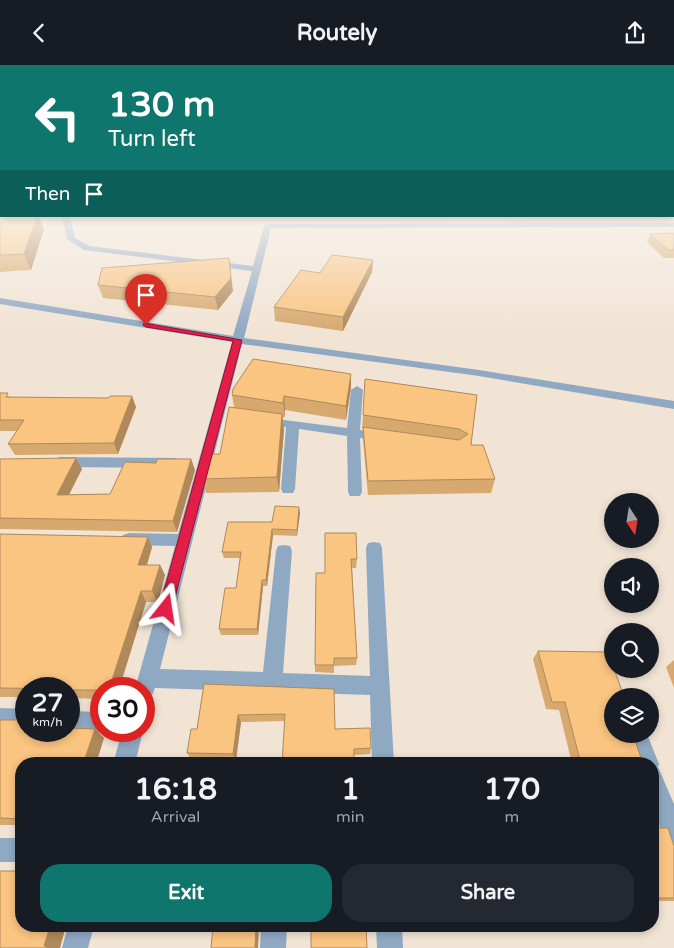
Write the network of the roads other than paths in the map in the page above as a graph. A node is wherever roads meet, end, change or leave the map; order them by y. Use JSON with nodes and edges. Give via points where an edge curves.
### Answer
{"nodes":[{"id":1,"x":86,"y":247,"type":"edge"},
{"id":2,"x":263,"y":247,"type":"edge"},
{"id":3,"x":257,"y":269,"type":"junction"},
{"id":4,"x":0,"y":301,"type":"edge"},
{"id":5,"x":238,"y":340,"type":"junction"},
{"id":6,"x":357,"y":390,"type":"dead end"},
{"id":7,"x":674,"y":405,"type":"edge"},
{"id":8,"x":249,"y":417,"type":"edge"},
{"id":9,"x":293,"y":424,"type":"junction"},
{"id":10,"x":353,"y":433,"type":"junction"},
{"id":11,"x":400,"y":440,"type":"edge"},
{"id":12,"x":49,"y":462,"type":"edge"},
{"id":13,"x":205,"y":463,"type":"junction"},
{"id":14,"x":288,"y":489,"type":"dead end"},
{"id":15,"x":355,"y":492,"type":"dead end"},
{"id":16,"x":116,"y":539,"type":"edge"},
{"id":17,"x":184,"y":540,"type":"junction"},
{"id":18,"x":374,"y":548,"type":"dead end"},
{"id":19,"x":284,"y":551,"type":"dead end"},
{"id":20,"x":148,"y":677,"type":"edge"},
{"id":21,"x":272,"y":682,"type":"junction"},
{"id":22,"x":155,"y":684,"type":"edge"},
{"id":23,"x":380,"y":686,"type":"junction"},
{"id":24,"x":0,"y":718,"type":"edge"},
{"id":25,"x":15,"y":719,"type":"edge"},
{"id":26,"x":130,"y":742,"type":"edge"},
{"id":27,"x":640,"y":743,"type":"edge"},
{"id":28,"x":126,"y":757,"type":"edge"},
{"id":29,"x":382,"y":757,"type":"edge"},
{"id":30,"x":645,"y":757,"type":"edge"},
{"id":31,"x":659,"y":794,"type":"edge"},
{"id":32,"x":674,"y":834,"type":"edge"},
{"id":33,"x":0,"y":850,"type":"edge"},
{"id":34,"x":15,"y":850,"type":"edge"},
{"id":35,"x":79,"y":932,"type":"edge"},
{"id":36,"x":274,"y":932,"type":"edge"},
{"id":37,"x":389,"y":932,"type":"edge"},
{"id":38,"x":75,"y":948,"type":"edge"},
{"id":39,"x":273,"y":948,"type":"edge"},
{"id":40,"x":390,"y":948,"type":"edge"}],
"edges":[{"from":1,"to":3,"type":"street"},
{"from":2,"to":3,"type":"street"},
{"from":3,"to":5,"type":"street"},
{"from":4,"to":5,"type":"street"},
{"from":5,"to":7,"type":"street","via":[[479,373]]},
{"from":5,"to":13,"type":"street","via":[[225,414]]},
{"from":6,"to":10,"type":"street"},
{"from":8,"to":9,"type":"street"},
{"from":9,"to":10,"type":"street"},
{"from":9,"to":14,"type":"street"},
{"from":10,"to":11,"type":"street"},
{"from":10,"to":15,"type":"street"},
{"from":12,"to":13,"type":"street"},
{"from":13,"to":17,"type":"street"},
{"from":16,"to":17,"type":"street"},
{"from":17,"to":20,"type":"street"},
{"from":18,"to":23,"type":"street"},
{"from":19,"to":21,"type":"street"},
{"from":21,"to":22,"type":"street"},
{"from":21,"to":23,"type":"street"},
{"from":23,"to":29,"type":"street"},
{"from":24,"to":25,"type":"street"},
{"from":26,"to":28,"type":"street"},
{"from":27,"to":30,"type":"street"},
{"from":31,"to":32,"type":"street"},
{"from":33,"to":34,"type":"street"},
{"from":35,"to":38,"type":"street"},
{"from":36,"to":39,"type":"street"},
{"from":37,"to":40,"type":"street"}]}
